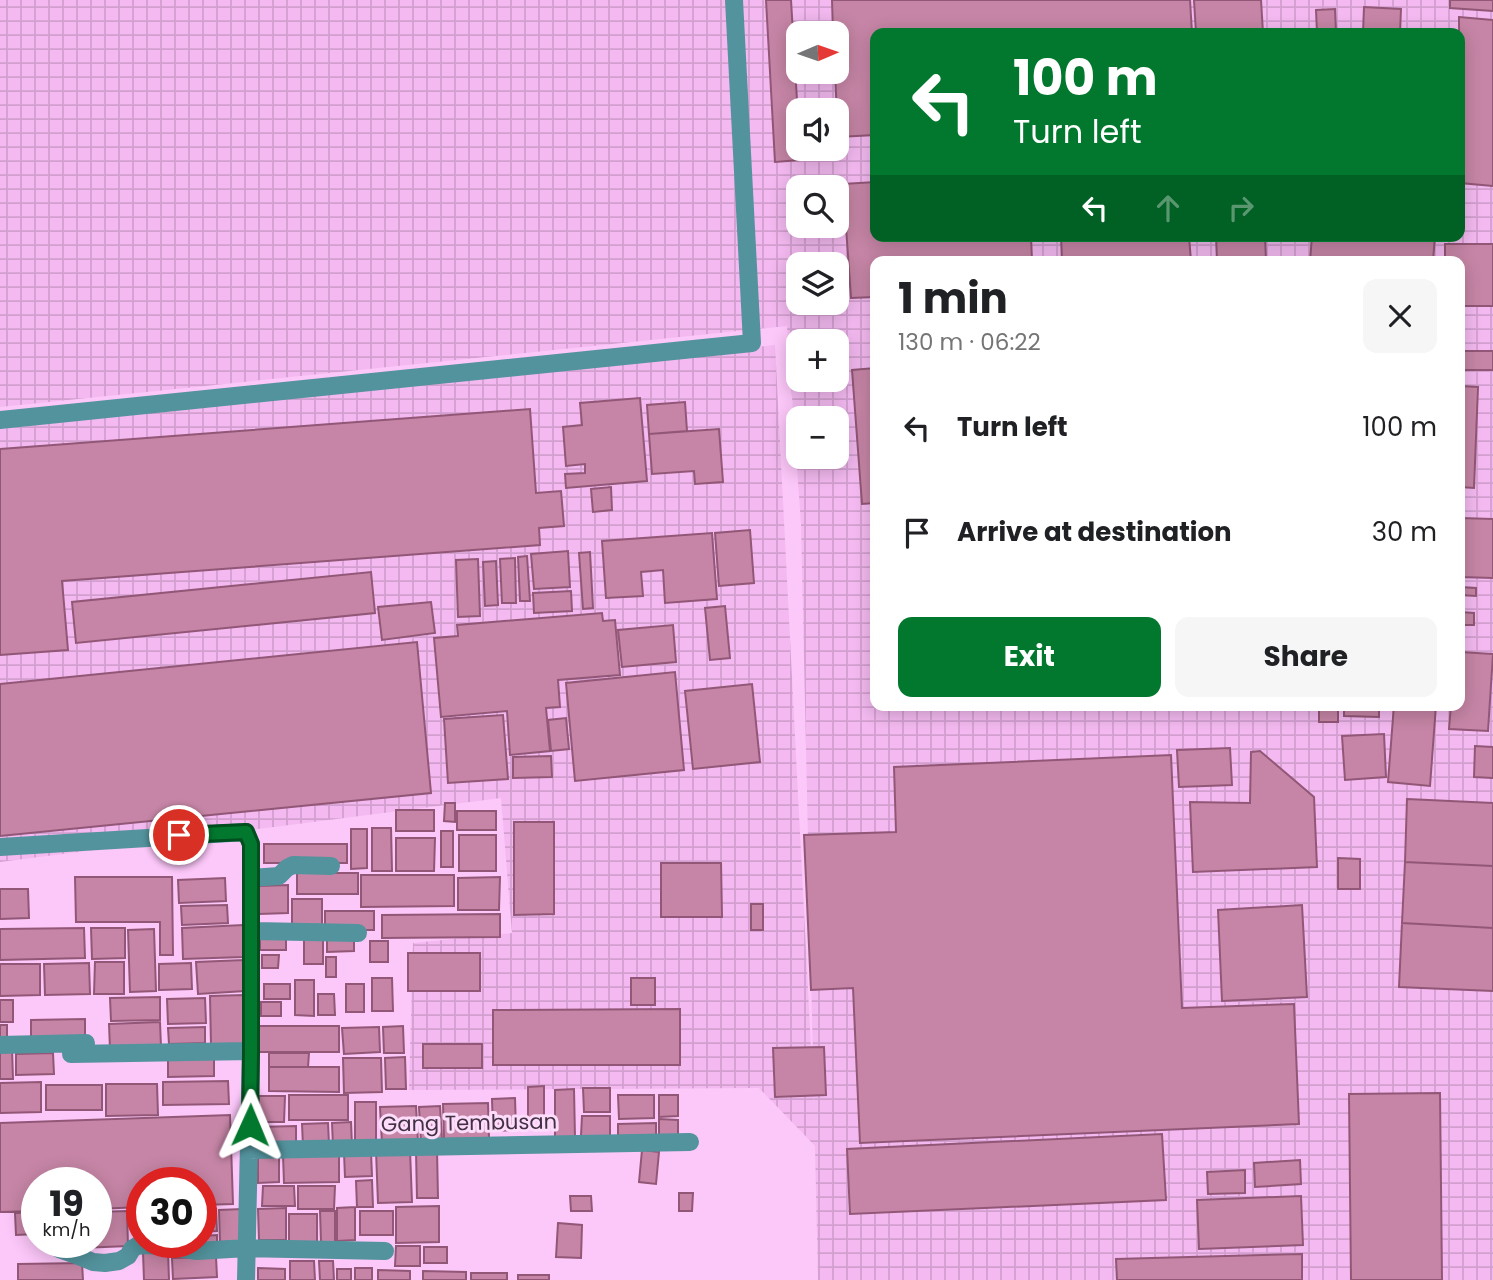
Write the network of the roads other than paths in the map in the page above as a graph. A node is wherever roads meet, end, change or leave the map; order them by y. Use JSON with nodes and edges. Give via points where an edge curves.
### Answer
{"nodes":[{"id":1,"x":734,"y":0,"type":"edge"},
{"id":2,"x":0,"y":420,"type":"edge"},
{"id":3,"x":0,"y":848,"type":"edge"},
{"id":4,"x":331,"y":866,"type":"dead end"},
{"id":5,"x":251,"y":878,"type":"junction"},
{"id":6,"x":251,"y":931,"type":"junction"},
{"id":7,"x":358,"y":933,"type":"dead end"},
{"id":8,"x":100,"y":1042,"type":"dead end"},
{"id":9,"x":0,"y":1045,"type":"edge"},
{"id":10,"x":251,"y":1051,"type":"junction"},
{"id":11,"x":71,"y":1054,"type":"dead end"},
{"id":12,"x":690,"y":1142,"type":"dead end"},
{"id":13,"x":249,"y":1150,"type":"junction"},
{"id":14,"x":247,"y":1248,"type":"junction"},
{"id":15,"x":385,"y":1251,"type":"dead end"},
{"id":16,"x":82,"y":1258,"type":"edge"},
{"id":17,"x":246,"y":1280,"type":"edge"}],
"edges":[{"from":1,"to":2,"type":"street","via":[[752,343]]},
{"from":3,"to":5,"type":"street","via":[[246,832],[251,844]]},
{"from":4,"to":5,"type":"street","via":[[293,865],[279,876]]},
{"from":5,"to":6,"type":"street"},
{"from":6,"to":7,"type":"street"},
{"from":6,"to":10,"type":"street"},
{"from":8,"to":9,"type":"street"},
{"from":10,"to":11,"type":"street"},
{"from":10,"to":13,"type":"street"},
{"from":12,"to":13,"type":"street","name":"Gang Tembusan"},
{"from":13,"to":14,"type":"street"},
{"from":14,"to":15,"type":"street"},
{"from":14,"to":16,"type":"street","via":[[197,1251],[137,1246],[119,1261]]},
{"from":14,"to":17,"type":"street"}]}
